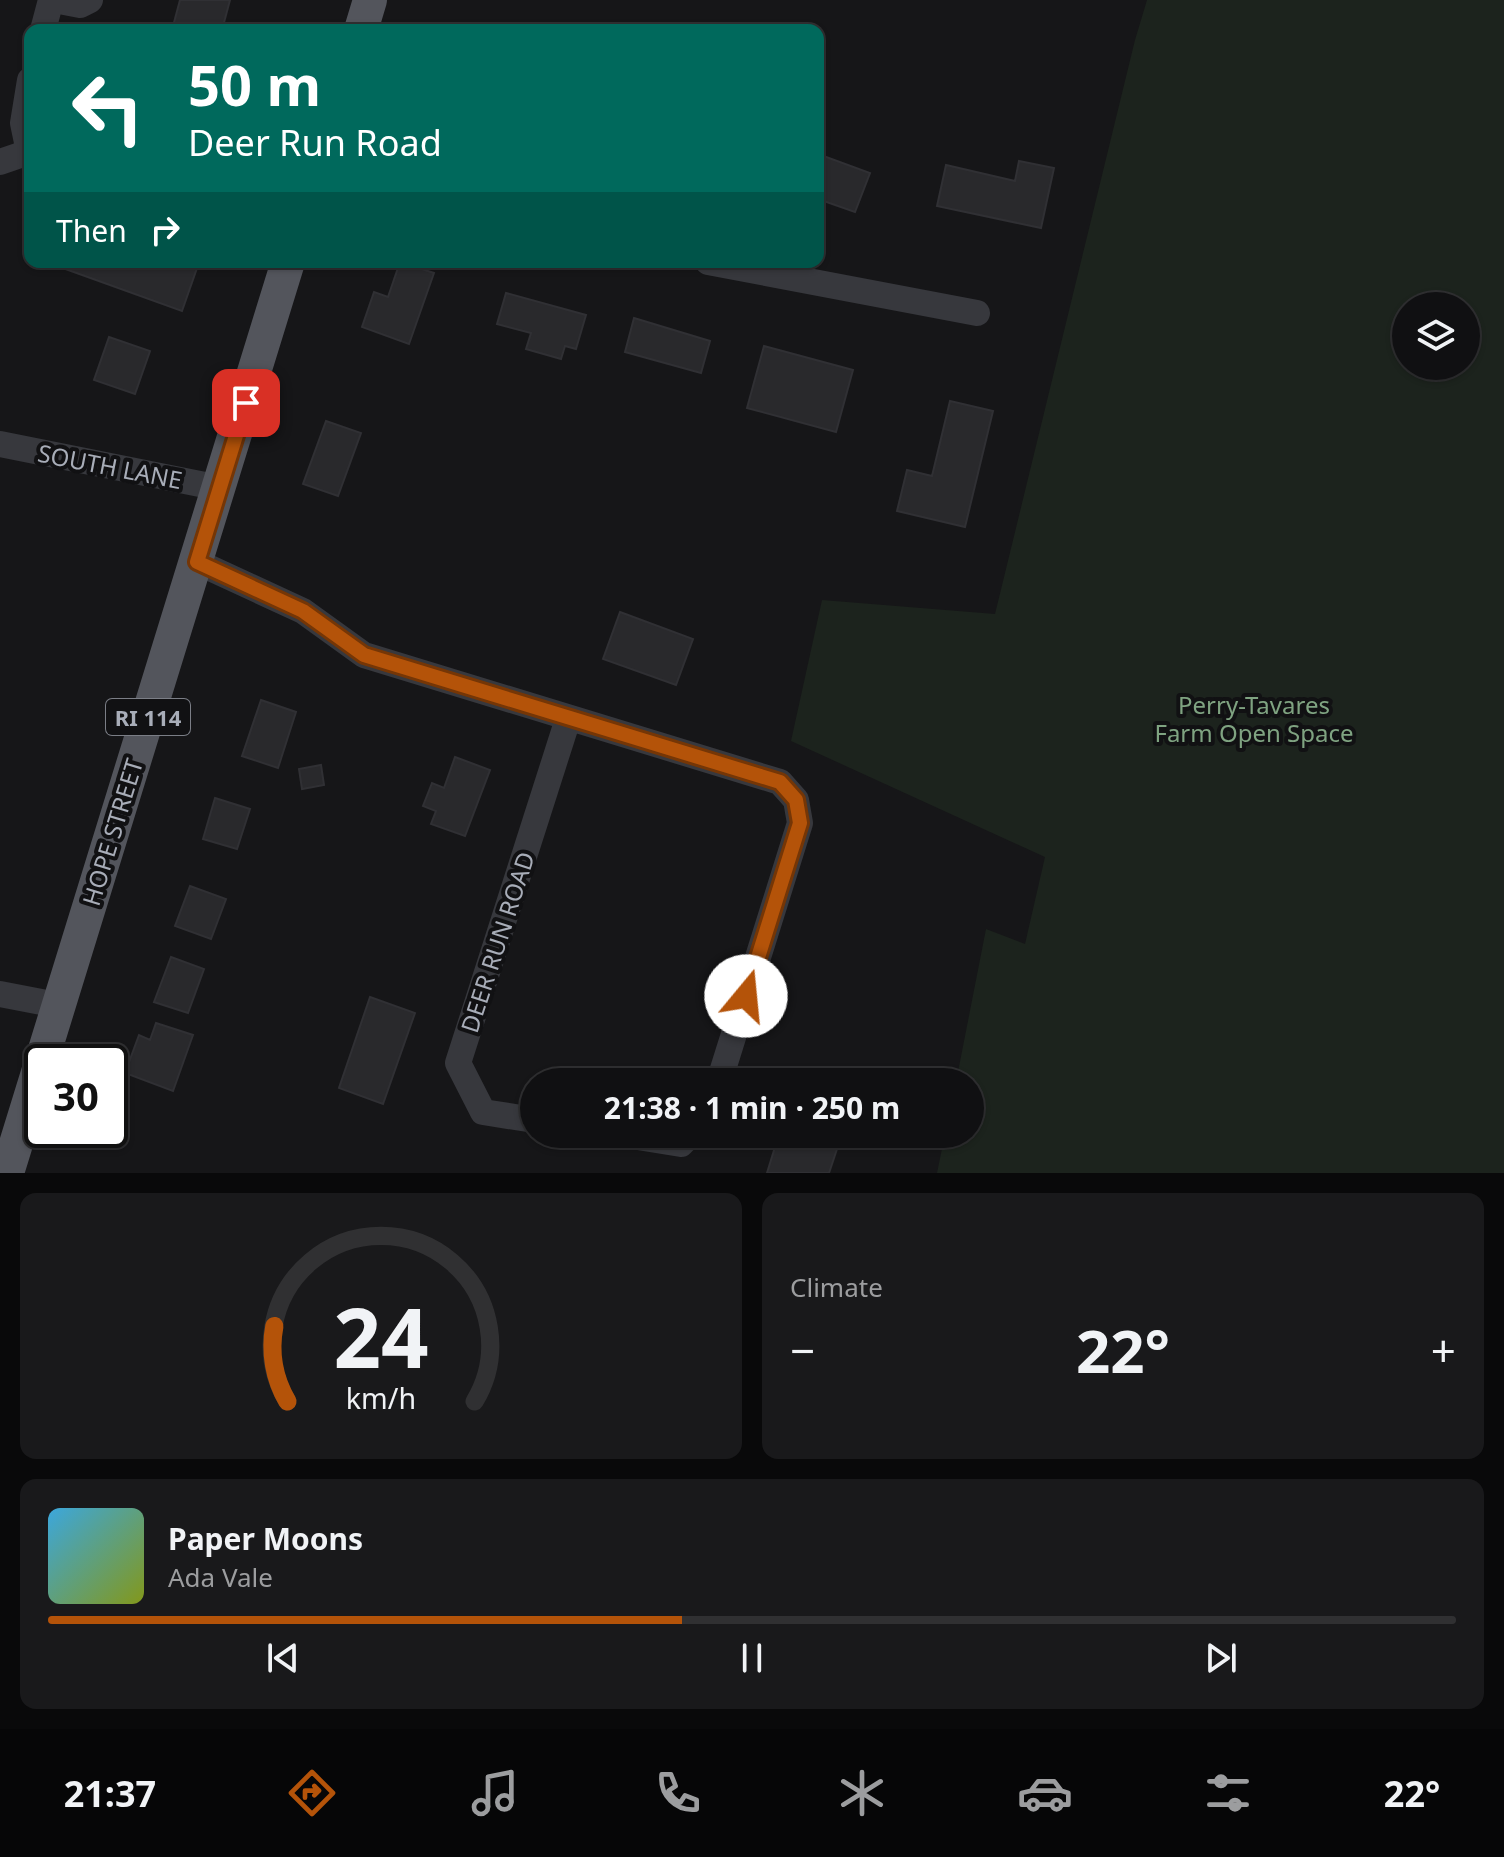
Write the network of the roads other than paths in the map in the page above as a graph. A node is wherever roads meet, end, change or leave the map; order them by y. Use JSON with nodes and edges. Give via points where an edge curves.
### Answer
{"nodes":[{"id":1,"x":53,"y":0,"type":"edge"},
{"id":2,"x":90,"y":0,"type":"edge"},
{"id":3,"x":370,"y":0,"type":"edge"},
{"id":4,"x":45,"y":24,"type":"edge"},
{"id":5,"x":363,"y":24,"type":"edge"},
{"id":6,"x":24,"y":154,"type":"edge"},
{"id":7,"x":0,"y":162,"type":"edge"},
{"id":8,"x":286,"y":268,"type":"edge"},
{"id":9,"x":740,"y":268,"type":"edge"},
{"id":10,"x":977,"y":313,"type":"dead end"},
{"id":11,"x":0,"y":444,"type":"edge"},
{"id":12,"x":220,"y":488,"type":"junction"},
{"id":13,"x":197,"y":562,"type":"junction"},
{"id":14,"x":568,"y":719,"type":"junction"},
{"id":15,"x":0,"y":994,"type":"edge"},
{"id":16,"x":57,"y":1005,"type":"junction"},
{"id":17,"x":723,"y":1068,"type":"edge"},
{"id":18,"x":520,"y":1118,"type":"edge"},
{"id":19,"x":7,"y":1173,"type":"edge"}],
"edges":[{"from":1,"to":2,"type":"street","via":[[80,5]]},
{"from":1,"to":4,"type":"street"},
{"from":3,"to":5,"type":"main road"},
{"from":6,"to":7,"type":"street"},
{"from":8,"to":12,"type":"main road","name":"HOPE STREET","number":"RI 114"},
{"from":9,"to":10,"type":"street"},
{"from":11,"to":12,"type":"street","name":"SOUTH LANE"},
{"from":12,"to":13,"type":"main road","name":"HOPE STREET","number":"RI 114"},
{"from":13,"to":14,"type":"street","via":[[303,611],[364,655]]},
{"from":13,"to":16,"type":"main road","name":"HOPE STREET","number":"RI 114"},
{"from":14,"to":17,"type":"street","via":[[780,782],[796,800],[800,823]]},
{"from":14,"to":18,"type":"street","name":"DEER RUN ROAD","via":[[458,1063],[483,1112]]},
{"from":15,"to":16,"type":"street"},
{"from":16,"to":19,"type":"main road","name":"HOPE STREET","number":"RI 114"}]}
